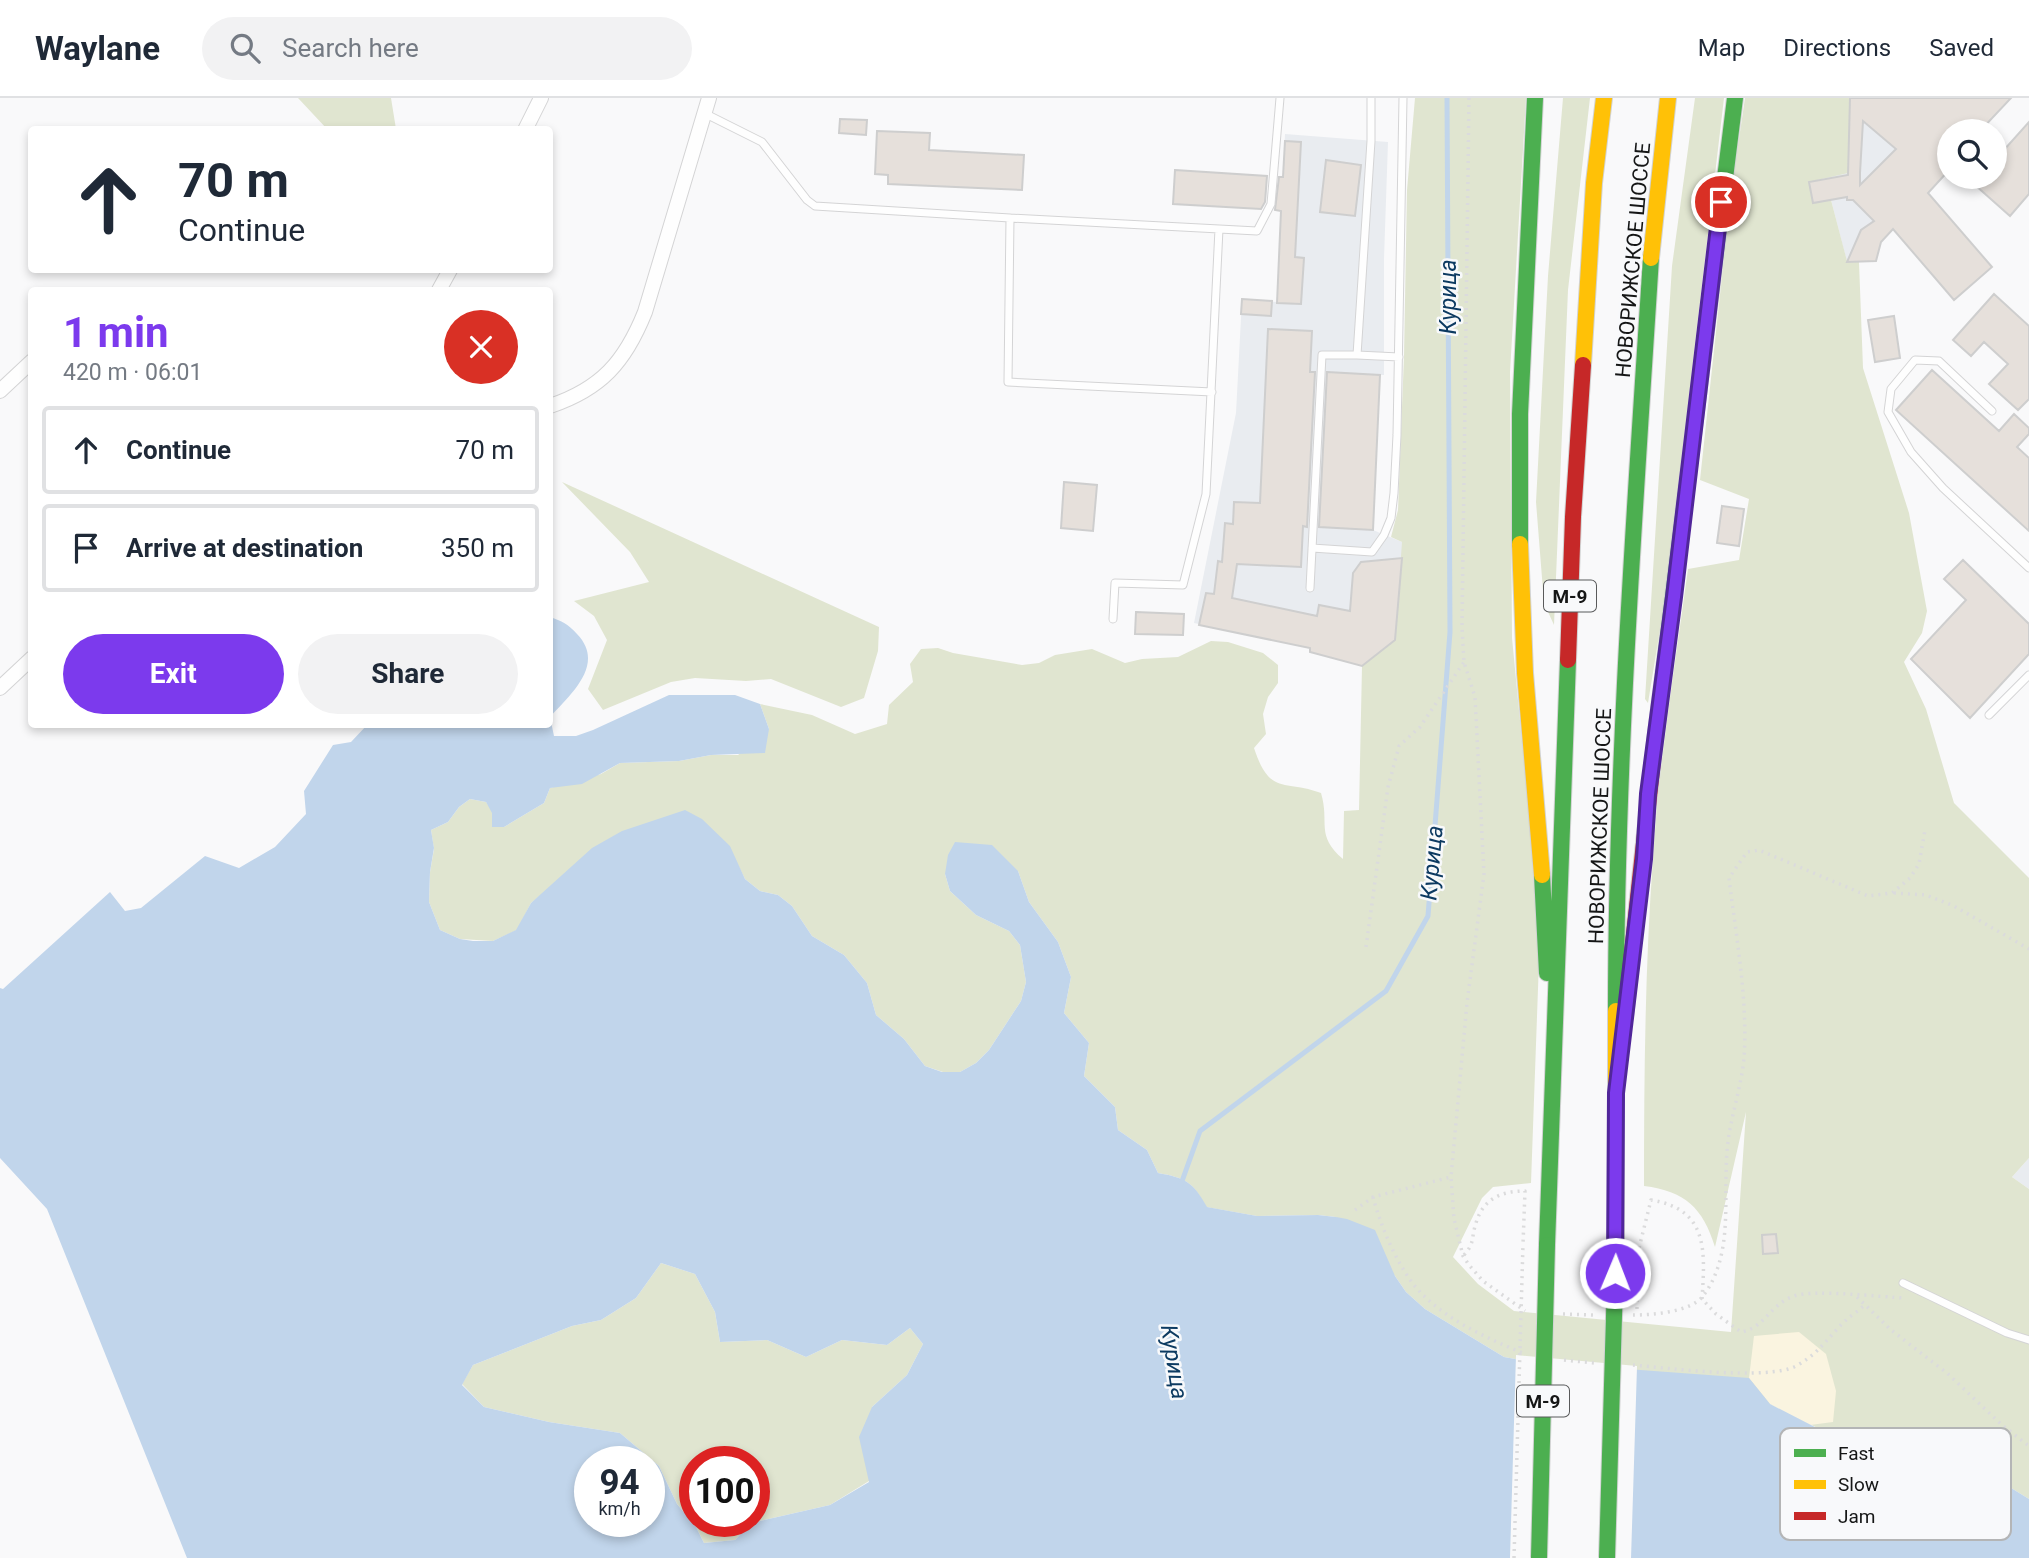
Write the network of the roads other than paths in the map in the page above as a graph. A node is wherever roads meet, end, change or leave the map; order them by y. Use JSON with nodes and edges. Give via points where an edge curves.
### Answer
{"nodes":[{"id":1,"x":541,"y":98,"type":"edge"},
{"id":2,"x":709,"y":98,"type":"edge"},
{"id":3,"x":1280,"y":98,"type":"edge"},
{"id":4,"x":1371,"y":98,"type":"edge"},
{"id":5,"x":1403,"y":98,"type":"edge"},
{"id":6,"x":1535,"y":98,"type":"edge"},
{"id":7,"x":1604,"y":98,"type":"edge"},
{"id":8,"x":1668,"y":98,"type":"edge"},
{"id":9,"x":1735,"y":98,"type":"edge"},
{"id":10,"x":704,"y":113,"type":"junction"},
{"id":11,"x":526,"y":126,"type":"edge"},
{"id":12,"x":1010,"y":218,"type":"junction"},
{"id":13,"x":1219,"y":229,"type":"junction"},
{"id":14,"x":1357,"y":355,"type":"junction"},
{"id":15,"x":1399,"y":357,"type":"junction"},
{"id":16,"x":28,"y":365,"type":"edge"},
{"id":17,"x":0,"y":391,"type":"edge"},
{"id":18,"x":1212,"y":392,"type":"junction"},
{"id":19,"x":553,"y":405,"type":"edge"},
{"id":20,"x":1992,"y":411,"type":"dead end"},
{"id":21,"x":1312,"y":548,"type":"junction"},
{"id":22,"x":2029,"y":568,"type":"edge"},
{"id":23,"x":1310,"y":588,"type":"dead end"},
{"id":24,"x":1113,"y":620,"type":"dead end"},
{"id":25,"x":28,"y":662,"type":"edge"},
{"id":26,"x":2029,"y":676,"type":"edge"},
{"id":27,"x":0,"y":688,"type":"edge"},
{"id":28,"x":1989,"y":716,"type":"dead end"},
{"id":29,"x":1616,"y":1093,"type":"junction"},
{"id":30,"x":1553,"y":1095,"type":"junction"},
{"id":31,"x":1903,"y":1283,"type":"dead end"},
{"id":32,"x":2029,"y":1340,"type":"edge"},
{"id":33,"x":1539,"y":1558,"type":"edge"},
{"id":34,"x":1607,"y":1558,"type":"edge"}],
"edges":[{"from":1,"to":11,"type":"street"},
{"from":2,"to":10,"type":"street"},
{"from":3,"to":13,"type":"lane","via":[[1271,204],[1257,231]]},
{"from":4,"to":14,"type":"lane"},
{"from":5,"to":15,"type":"lane"},
{"from":6,"to":30,"type":"main road","number":"М-9","via":[[1520,415],[1520,546]]},
{"from":7,"to":30,"type":"main road","name":"НОВОРИЖСКОЕ ШОССЕ","number":"М-9","via":[[1594,183],[1573,517]]},
{"from":8,"to":29,"type":"main road","name":"НОВОРИЖСКОЕ ШОССЕ","via":[[1653,242],[1634,531],[1616,887]]},
{"from":9,"to":29,"type":"main road","via":[[1648,794]]},
{"from":10,"to":12,"type":"lane","via":[[762,142],[815,206]]},
{"from":10,"to":19,"type":"street","via":[[633,342],[607,376]]},
{"from":12,"to":13,"type":"lane"},
{"from":12,"to":18,"type":"lane","via":[[1008,382]]},
{"from":13,"to":18,"type":"lane"},
{"from":14,"to":15,"type":"lane"},
{"from":14,"to":21,"type":"lane","via":[[1322,355]]},
{"from":15,"to":21,"type":"lane","via":[[1394,493],[1384,535],[1372,552]]},
{"from":16,"to":17,"type":"street"},
{"from":18,"to":24,"type":"lane","via":[[1206,494],[1183,585],[1115,583]]},
{"from":20,"to":22,"type":"lane","via":[[1939,361],[1915,360],[1891,389],[1888,412],[1911,452],[1943,488]]},
{"from":21,"to":23,"type":"lane"},
{"from":25,"to":27,"type":"street"},
{"from":26,"to":28,"type":"lane"},
{"from":29,"to":34,"type":"main road","name":"НОВОРИЖСКОЕ ШОССЕ","bridge":true},
{"from":30,"to":33,"type":"main road","name":"НОВОРИЖСКОЕ ШОССЕ","number":"М-9","bridge":true},
{"from":31,"to":32,"type":"lane"}]}
